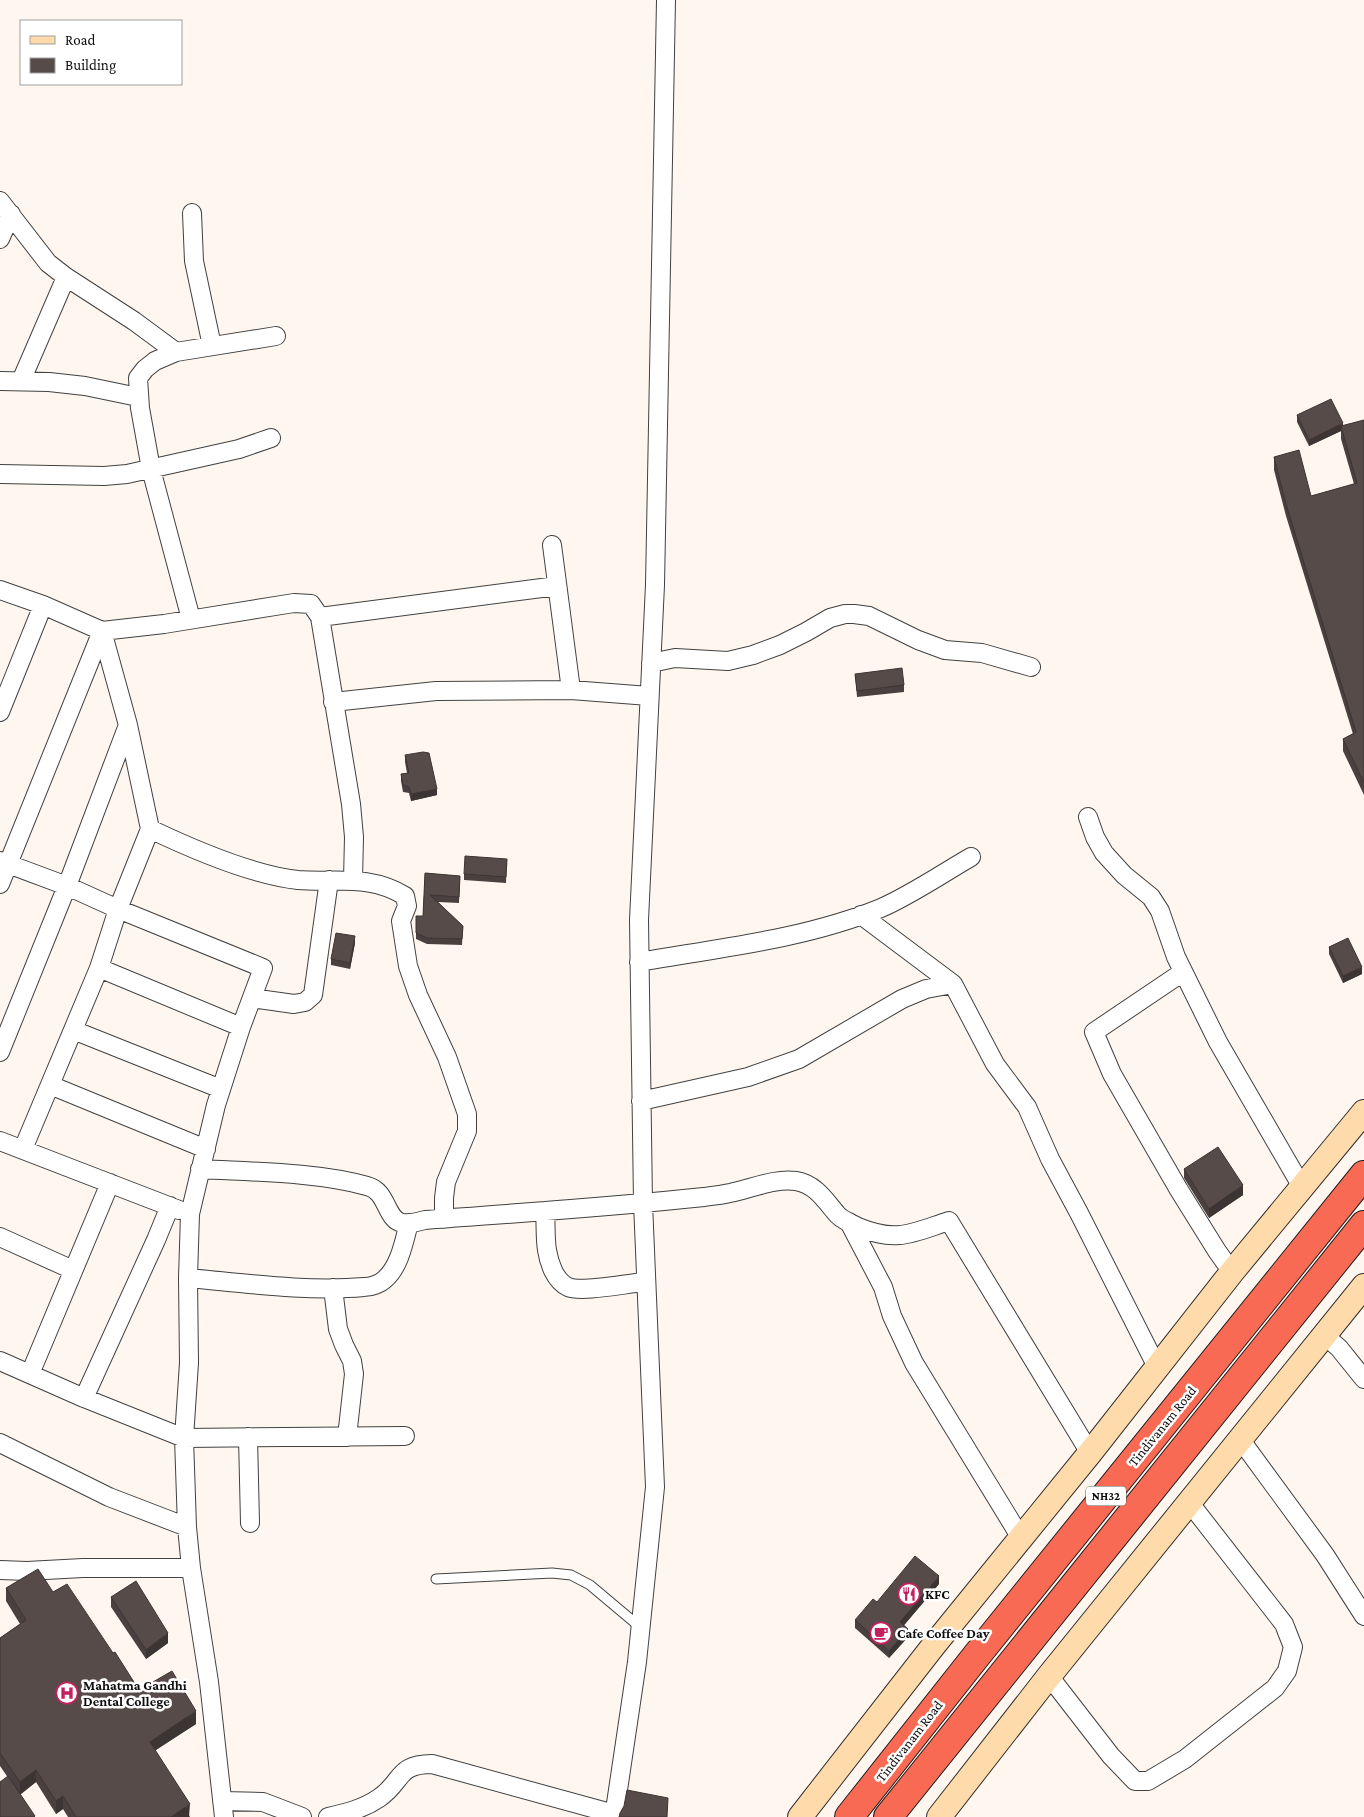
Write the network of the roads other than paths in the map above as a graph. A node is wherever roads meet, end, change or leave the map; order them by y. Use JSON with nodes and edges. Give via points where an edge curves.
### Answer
{"nodes":[{"id":1,"x":666,"y":0,"type":"edge"},
{"id":2,"x":5,"y":208,"type":"edge"},
{"id":3,"x":192,"y":213,"type":"dead end"},
{"id":4,"x":0,"y":239,"type":"edge"},
{"id":5,"x":66,"y":277,"type":"junction"},
{"id":6,"x":276,"y":336,"type":"dead end"},
{"id":7,"x":212,"y":346,"type":"junction"},
{"id":8,"x":176,"y":352,"type":"junction"},
{"id":9,"x":0,"y":381,"type":"edge"},
{"id":10,"x":21,"y":381,"type":"junction"},
{"id":11,"x":138,"y":397,"type":"junction"},
{"id":12,"x":271,"y":438,"type":"dead end"},
{"id":13,"x":151,"y":470,"type":"junction"},
{"id":14,"x":0,"y":474,"type":"edge"},
{"id":15,"x":552,"y":545,"type":"dead end"},
{"id":16,"x":557,"y":586,"type":"junction"},
{"id":17,"x":0,"y":590,"type":"edge"},
{"id":18,"x":43,"y":605,"type":"junction"},
{"id":19,"x":320,"y":617,"type":"junction"},
{"id":20,"x":191,"y":618,"type":"junction"},
{"id":21,"x":102,"y":631,"type":"junction"},
{"id":22,"x":651,"y":663,"type":"junction"},
{"id":23,"x":1031,"y":667,"type":"dead end"},
{"id":24,"x":571,"y":690,"type":"junction"},
{"id":25,"x":649,"y":696,"type":"junction"},
{"id":26,"x":333,"y":702,"type":"junction"},
{"id":27,"x":0,"y":712,"type":"edge"},
{"id":28,"x":128,"y":725,"type":"junction"},
{"id":29,"x":1088,"y":817,"type":"dead end"},
{"id":30,"x":150,"y":829,"type":"junction"},
{"id":31,"x":971,"y":857,"type":"dead end"},
{"id":32,"x":4,"y":862,"type":"edge"},
{"id":33,"x":329,"y":880,"type":"junction"},
{"id":34,"x":353,"y":880,"type":"junction"},
{"id":35,"x":0,"y":884,"type":"edge"},
{"id":36,"x":67,"y":886,"type":"junction"},
{"id":37,"x":118,"y":910,"type":"junction"},
{"id":38,"x":861,"y":915,"type":"junction"},
{"id":39,"x":639,"y":962,"type":"junction"},
{"id":40,"x":99,"y":968,"type":"junction"},
{"id":41,"x":1183,"y":972,"type":"junction"},
{"id":42,"x":953,"y":984,"type":"junction"},
{"id":43,"x":252,"y":998,"type":"junction"},
{"id":44,"x":241,"y":1028,"type":"junction"},
{"id":45,"x":73,"y":1030,"type":"junction"},
{"id":46,"x":0,"y":1052,"type":"edge"},
{"id":47,"x":50,"y":1085,"type":"junction"},
{"id":48,"x":221,"y":1089,"type":"junction"},
{"id":49,"x":641,"y":1101,"type":"junction"},
{"id":50,"x":1364,"y":1112,"type":"edge"},
{"id":51,"x":0,"y":1141,"type":"edge"},
{"id":52,"x":206,"y":1149,"type":"junction"},
{"id":53,"x":23,"y":1150,"type":"junction"},
{"id":54,"x":200,"y":1169,"type":"junction"},
{"id":55,"x":1364,"y":1176,"type":"edge"},
{"id":56,"x":110,"y":1183,"type":"junction"},
{"id":57,"x":1302,"y":1187,"type":"junction"},
{"id":58,"x":643,"y":1203,"type":"junction"},
{"id":59,"x":170,"y":1206,"type":"junction"},
{"id":60,"x":546,"y":1211,"type":"junction"},
{"id":61,"x":190,"y":1214,"type":"junction"},
{"id":62,"x":444,"y":1219,"type":"junction"},
{"id":63,"x":849,"y":1222,"type":"junction"},
{"id":64,"x":408,"y":1223,"type":"junction"},
{"id":65,"x":1364,"y":1225,"type":"edge"},
{"id":66,"x":0,"y":1237,"type":"edge"},
{"id":67,"x":73,"y":1270,"type":"junction"},
{"id":68,"x":1232,"y":1272,"type":"junction"},
{"id":69,"x":188,"y":1278,"type":"junction"},
{"id":70,"x":646,"y":1282,"type":"junction"},
{"id":71,"x":1364,"y":1286,"type":"edge"},
{"id":72,"x":333,"y":1288,"type":"junction"},
{"id":73,"x":1324,"y":1335,"type":"junction"},
{"id":74,"x":0,"y":1361,"type":"edge"},
{"id":75,"x":1157,"y":1367,"type":"junction"},
{"id":76,"x":30,"y":1374,"type":"junction"},
{"id":77,"x":1364,"y":1378,"type":"edge"},
{"id":78,"x":84,"y":1398,"type":"junction"},
{"id":79,"x":405,"y":1436,"type":"dead end"},
{"id":80,"x":248,"y":1437,"type":"junction"},
{"id":81,"x":346,"y":1437,"type":"junction"},
{"id":82,"x":184,"y":1438,"type":"junction"},
{"id":83,"x":1240,"y":1439,"type":"junction"},
{"id":84,"x":0,"y":1443,"type":"edge"},
{"id":85,"x":1090,"y":1453,"type":"junction"},
{"id":86,"x":1189,"y":1502,"type":"junction"},
{"id":87,"x":250,"y":1523,"type":"dead end"},
{"id":88,"x":186,"y":1527,"type":"junction"},
{"id":89,"x":1021,"y":1538,"type":"junction"},
{"id":90,"x":190,"y":1568,"type":"junction"},
{"id":91,"x":0,"y":1570,"type":"edge"},
{"id":92,"x":436,"y":1579,"type":"dead end"},
{"id":93,"x":1364,"y":1616,"type":"edge"},
{"id":94,"x":640,"y":1626,"type":"junction"},
{"id":95,"x":1049,"y":1676,"type":"junction"},
{"id":96,"x":223,"y":1809,"type":"edge"},
{"id":97,"x":614,"y":1816,"type":"edge"},
{"id":98,"x":302,"y":1817,"type":"edge"},
{"id":99,"x":328,"y":1817,"type":"edge"},
{"id":100,"x":800,"y":1817,"type":"edge"},
{"id":101,"x":849,"y":1817,"type":"edge"},
{"id":102,"x":888,"y":1817,"type":"edge"},
{"id":103,"x":939,"y":1817,"type":"edge"}],
"edges":[{"from":1,"to":22,"type":"street"},
{"from":2,"to":4,"type":"street"},
{"from":2,"to":5,"type":"street","via":[[48,263]]},
{"from":3,"to":7,"type":"street","via":[[194,261]]},
{"from":5,"to":8,"type":"street","via":[[134,320]]},
{"from":5,"to":10,"type":"street"},
{"from":6,"to":7,"type":"street"},
{"from":7,"to":8,"type":"street"},
{"from":8,"to":11,"type":"street","via":[[145,369],[138,378]]},
{"from":9,"to":10,"type":"street"},
{"from":10,"to":11,"type":"street","via":[[84,386]]},
{"from":11,"to":13,"type":"street"},
{"from":12,"to":13,"type":"street"},
{"from":13,"to":14,"type":"street","via":[[104,476]]},
{"from":13,"to":20,"type":"street"},
{"from":15,"to":16,"type":"street"},
{"from":16,"to":19,"type":"street"},
{"from":16,"to":24,"type":"street"},
{"from":17,"to":18,"type":"street"},
{"from":18,"to":21,"type":"street"},
{"from":18,"to":27,"type":"street"},
{"from":19,"to":20,"type":"street","via":[[311,604],[304,603]]},
{"from":19,"to":26,"type":"street"},
{"from":20,"to":21,"type":"street"},
{"from":21,"to":28,"type":"street"},
{"from":21,"to":32,"type":"street"},
{"from":22,"to":23,"type":"street","via":[[675,658],[728,661],[753,655],[780,645],[830,618],[854,614],[869,616],[945,650],[982,653]]},
{"from":22,"to":25,"type":"street"},
{"from":24,"to":25,"type":"street"},
{"from":24,"to":26,"type":"street","via":[[436,691]]},
{"from":25,"to":39,"type":"street"},
{"from":26,"to":34,"type":"street","via":[[353,828]]},
{"from":28,"to":30,"type":"street"},
{"from":28,"to":36,"type":"street"},
{"from":29,"to":41,"type":"street","via":[[1104,853],[1124,875],[1152,897],[1160,910]]},
{"from":30,"to":33,"type":"street","via":[[188,847],[261,872],[297,880]]},
{"from":30,"to":37,"type":"street"},
{"from":31,"to":38,"type":"street","via":[[883,907]]},
{"from":32,"to":35,"type":"street"},
{"from":32,"to":36,"type":"street"},
{"from":33,"to":34,"type":"street"},
{"from":33,"to":43,"type":"street","via":[[313,995],[305,1002],[294,1004]]},
{"from":34,"to":62,"type":"street","via":[[380,885],[405,896],[408,906],[402,921],[408,966],[418,995],[448,1057],[467,1114],[467,1131],[446,1182]]},
{"from":36,"to":37,"type":"street"},
{"from":36,"to":46,"type":"street"},
{"from":37,"to":40,"type":"street"},
{"from":37,"to":43,"type":"street","via":[[263,968]]},
{"from":38,"to":39,"type":"street","via":[[830,926],[779,937]]},
{"from":38,"to":42,"type":"street"},
{"from":39,"to":49,"type":"street"},
{"from":40,"to":44,"type":"street"},
{"from":40,"to":45,"type":"street"},
{"from":41,"to":57,"type":"street","via":[[1218,1042]]},
{"from":41,"to":68,"type":"street","via":[[1094,1032],[1112,1074],[1216,1251]]},
{"from":42,"to":49,"type":"street","via":[[926,989],[902,999],[800,1058],[748,1077]]},
{"from":42,"to":75,"type":"street","via":[[995,1064],[1027,1106],[1050,1159]]},
{"from":43,"to":44,"type":"street"},
{"from":44,"to":48,"type":"street"},
{"from":45,"to":47,"type":"street"},
{"from":45,"to":48,"type":"street"},
{"from":47,"to":52,"type":"street"},
{"from":47,"to":53,"type":"street"},
{"from":48,"to":52,"type":"street"},
{"from":49,"to":58,"type":"street"},
{"from":50,"to":57,"type":"street"},
{"from":51,"to":53,"type":"street"},
{"from":52,"to":54,"type":"street"},
{"from":53,"to":56,"type":"street"},
{"from":54,"to":61,"type":"street"},
{"from":54,"to":64,"type":"street","via":[[294,1175],[370,1186],[379,1192],[394,1219]]},
{"from":55,"to":101,"type":"highway","name":"Tindivanam Road","number":"NH32"},
{"from":56,"to":59,"type":"street"},
{"from":56,"to":67,"type":"street"},
{"from":57,"to":68,"type":"street"},
{"from":58,"to":60,"type":"street"},
{"from":58,"to":63,"type":"street","via":[[729,1194],[765,1184],[796,1181],[809,1184],[827,1200],[837,1215]]},
{"from":58,"to":70,"type":"street"},
{"from":59,"to":61,"type":"street"},
{"from":59,"to":78,"type":"street"},
{"from":60,"to":62,"type":"street"},
{"from":60,"to":70,"type":"street","via":[[547,1250],[552,1268],[567,1286],[580,1289]]},
{"from":61,"to":69,"type":"street"},
{"from":62,"to":64,"type":"street"},
{"from":63,"to":85,"type":"street","via":[[889,1237],[911,1234],[949,1221]]},
{"from":63,"to":89,"type":"street","via":[[883,1287],[892,1316],[914,1363]]},
{"from":64,"to":72,"type":"street","via":[[397,1262],[384,1280],[364,1287]]},
{"from":65,"to":102,"type":"highway","number":"NH32"},
{"from":66,"to":67,"type":"street"},
{"from":67,"to":76,"type":"street"},
{"from":68,"to":75,"type":"street"},
{"from":69,"to":72,"type":"street"},
{"from":69,"to":82,"type":"street"},
{"from":70,"to":94,"type":"street","via":[[655,1487]]},
{"from":71,"to":73,"type":"street"},
{"from":72,"to":81,"type":"street","via":[[338,1328],[354,1374]]},
{"from":73,"to":77,"type":"street"},
{"from":73,"to":83,"type":"street"},
{"from":74,"to":76,"type":"street"},
{"from":75,"to":85,"type":"street"},
{"from":76,"to":78,"type":"street"},
{"from":78,"to":82,"type":"street"},
{"from":79,"to":81,"type":"street"},
{"from":80,"to":81,"type":"street"},
{"from":80,"to":82,"type":"street"},
{"from":80,"to":87,"type":"street"},
{"from":82,"to":88,"type":"street"},
{"from":83,"to":86,"type":"street"},
{"from":83,"to":93,"type":"street","via":[[1325,1555]]},
{"from":84,"to":88,"type":"street","via":[[109,1497]]},
{"from":85,"to":89,"type":"street"},
{"from":86,"to":95,"type":"street"},
{"from":86,"to":95,"type":"street","via":[[1284,1624],[1293,1647],[1287,1671],[1275,1688],[1186,1759],[1148,1781],[1135,1781],[1111,1756]]},
{"from":88,"to":90,"type":"street"},
{"from":89,"to":100,"type":"street"},
{"from":90,"to":91,"type":"street"},
{"from":90,"to":96,"type":"street","via":[[209,1682]]},
{"from":92,"to":94,"type":"lane","via":[[552,1573],[571,1575],[604,1594]]},
{"from":94,"to":97,"type":"street"},
{"from":95,"to":103,"type":"street"},
{"from":96,"to":98,"type":"street","via":[[263,1802]]},
{"from":97,"to":99,"type":"street","via":[[432,1764],[418,1764],[406,1769],[389,1791],[367,1806]]}]}
